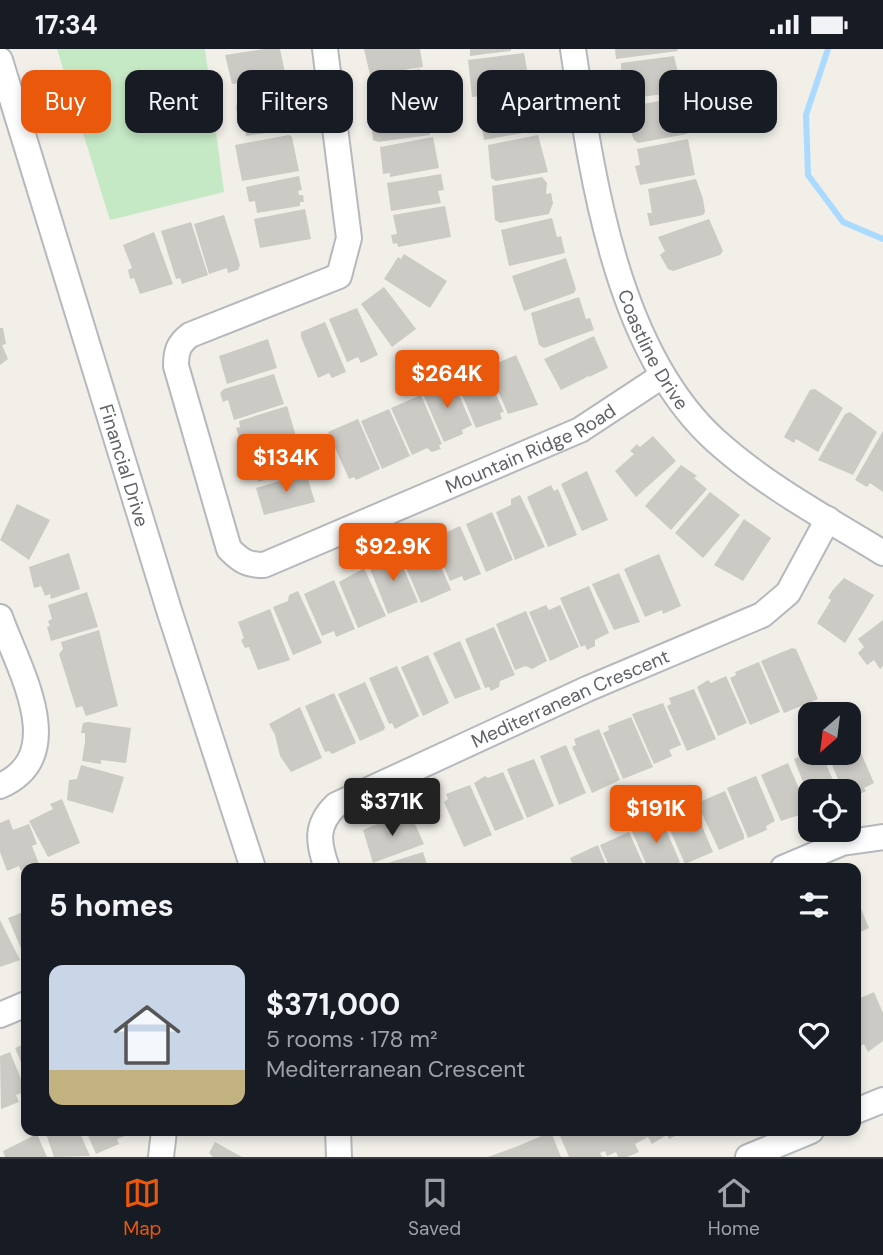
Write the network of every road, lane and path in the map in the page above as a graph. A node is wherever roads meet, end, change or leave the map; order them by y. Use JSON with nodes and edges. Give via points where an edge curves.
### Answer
{"nodes":[{"id":1,"x":3,"y":49,"type":"edge"},
{"id":2,"x":326,"y":49,"type":"edge"},
{"id":3,"x":573,"y":49,"type":"edge"},
{"id":4,"x":0,"y":60,"type":"edge"},
{"id":5,"x":662,"y":376,"type":"junction"},
{"id":6,"x":828,"y":519,"type":"junction"},
{"id":7,"x":883,"y":553,"type":"edge"},
{"id":8,"x":0,"y":617,"type":"edge"},
{"id":9,"x":0,"y":786,"type":"edge"},
{"id":10,"x":883,"y":837,"type":"edge"},
{"id":11,"x":251,"y":863,"type":"edge"},
{"id":12,"x":325,"y":863,"type":"edge"},
{"id":13,"x":795,"y":863,"type":"edge"},
{"id":14,"x":21,"y":1006,"type":"edge"},
{"id":15,"x":0,"y":1015,"type":"edge"},
{"id":16,"x":883,"y":1100,"type":"edge"},
{"id":17,"x":861,"y":1109,"type":"edge"},
{"id":18,"x":163,"y":1136,"type":"edge"},
{"id":19,"x":799,"y":1136,"type":"edge"},
{"id":20,"x":339,"y":1142,"type":"edge"},
{"id":21,"x":161,"y":1157,"type":"edge"},
{"id":22,"x":357,"y":1157,"type":"edge"},
{"id":23,"x":748,"y":1157,"type":"edge"}],
"edges":[{"from":1,"to":4,"type":"street","name":"Financial Drive"},
{"from":2,"to":5,"type":"street","name":"Mountain Ridge Road","via":[[349,238],[339,276],[190,335],[176,354],[229,549],[240,561],[264,565],[580,430]]},
{"from":3,"to":5,"type":"street","name":"Coastline Drive","via":[[598,201],[643,340]]},
{"from":4,"to":11,"type":"street","name":"Financial Drive"},
{"from":5,"to":6,"type":"street","name":"Coastline Drive","via":[[713,439],[757,475]]},
{"from":6,"to":7,"type":"street","name":"Coastline Drive"},
{"from":6,"to":12,"type":"street","name":"Mediterranean Crescent","via":[[788,593],[762,615],[587,689],[336,805],[320,827],[318,843]]},
{"from":8,"to":9,"type":"street","via":[[37,721],[37,745],[27,769]]},
{"from":10,"to":13,"type":"street","via":[[842,843]]},
{"from":14,"to":15,"type":"street"},
{"from":16,"to":17,"type":"street"},
{"from":18,"to":21,"type":"street"},
{"from":19,"to":23,"type":"street"},
{"from":20,"to":22,"type":"street"}]}
